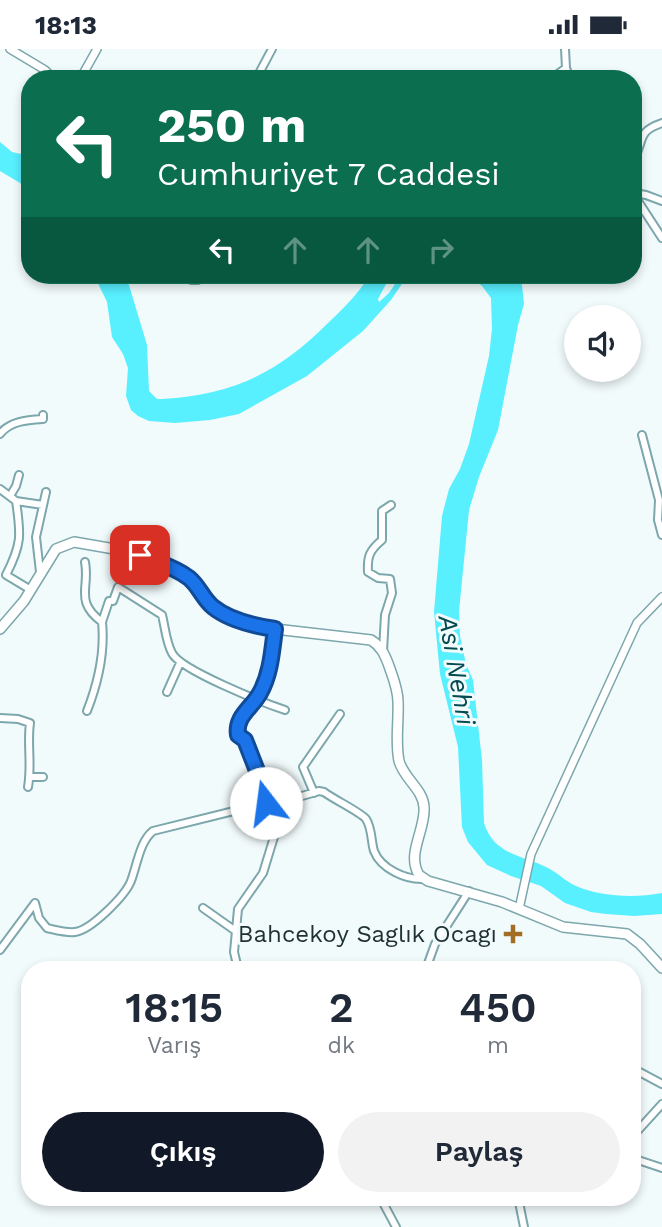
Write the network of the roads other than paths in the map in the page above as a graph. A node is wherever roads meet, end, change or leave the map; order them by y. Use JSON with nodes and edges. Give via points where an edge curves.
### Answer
{"nodes":[{"id":1,"x":10,"y":49,"type":"edge"},
{"id":2,"x":97,"y":49,"type":"edge"},
{"id":3,"x":272,"y":49,"type":"edge"},
{"id":4,"x":565,"y":49,"type":"edge"},
{"id":5,"x":566,"y":68,"type":"joint"},
{"id":6,"x":46,"y":70,"type":"edge"},
{"id":7,"x":85,"y":70,"type":"edge"},
{"id":8,"x":262,"y":70,"type":"edge"},
{"id":9,"x":563,"y":70,"type":"edge"},
{"id":10,"x":662,"y":123,"type":"edge"},
{"id":11,"x":642,"y":135,"type":"edge"},
{"id":12,"x":642,"y":196,"type":"edge"},
{"id":13,"x":662,"y":201,"type":"edge"},
{"id":14,"x":642,"y":207,"type":"edge"},
{"id":15,"x":662,"y":238,"type":"edge"},
{"id":16,"x":43,"y":415,"type":"dead end"},
{"id":17,"x":0,"y":434,"type":"edge"},
{"id":18,"x":642,"y":435,"type":"dead end"},
{"id":19,"x":19,"y":474,"type":"dead end"},
{"id":20,"x":0,"y":489,"type":"edge"},
{"id":21,"x":46,"y":492,"type":"dead end"},
{"id":22,"x":10,"y":496,"type":"junction"},
{"id":23,"x":16,"y":501,"type":"junction"},
{"id":24,"x":43,"y":505,"type":"junction"},
{"id":25,"x":391,"y":505,"type":"dead end"},
{"id":26,"x":662,"y":535,"type":"edge"},
{"id":27,"x":85,"y":562,"type":"dead end"},
{"id":28,"x":40,"y":572,"type":"junction"},
{"id":29,"x":3,"y":575,"type":"edge"},
{"id":30,"x":31,"y":590,"type":"junction"},
{"id":31,"x":662,"y":597,"type":"edge"},
{"id":32,"x":102,"y":622,"type":"junction"},
{"id":33,"x":0,"y":629,"type":"edge"},
{"id":34,"x":275,"y":629,"type":"junction"},
{"id":35,"x":383,"y":651,"type":"junction"},
{"id":36,"x":180,"y":663,"type":"junction"},
{"id":37,"x":167,"y":692,"type":"dead end"},
{"id":38,"x":255,"y":701,"type":"junction"},
{"id":39,"x":285,"y":710,"type":"dead end"},
{"id":40,"x":87,"y":711,"type":"dead end"},
{"id":41,"x":340,"y":714,"type":"dead end"},
{"id":42,"x":0,"y":718,"type":"edge"},
{"id":43,"x":29,"y":777,"type":"junction"},
{"id":44,"x":43,"y":777,"type":"dead end"},
{"id":45,"x":28,"y":787,"type":"dead end"},
{"id":46,"x":314,"y":793,"type":"junction"},
{"id":47,"x":268,"y":799,"type":"junction"},
{"id":48,"x":285,"y":801,"type":"junction"},
{"id":49,"x":424,"y":879,"type":"junction"},
{"id":50,"x":469,"y":891,"type":"junction"},
{"id":51,"x":519,"y":905,"type":"junction"},
{"id":52,"x":203,"y":908,"type":"dead end"},
{"id":53,"x":237,"y":932,"type":"junction"},
{"id":54,"x":0,"y":950,"type":"edge"},
{"id":55,"x":236,"y":961,"type":"edge"},
{"id":56,"x":429,"y":961,"type":"edge"},
{"id":57,"x":662,"y":968,"type":"edge"},
{"id":58,"x":641,"y":1073,"type":"edge"},
{"id":59,"x":662,"y":1084,"type":"edge"},
{"id":60,"x":662,"y":1104,"type":"edge"},
{"id":61,"x":641,"y":1126,"type":"edge"},
{"id":62,"x":641,"y":1161,"type":"edge"},
{"id":63,"x":662,"y":1168,"type":"edge"},
{"id":64,"x":385,"y":1206,"type":"edge"},
{"id":65,"x":519,"y":1206,"type":"edge"},
{"id":66,"x":396,"y":1227,"type":"edge"},
{"id":67,"x":524,"y":1227,"type":"edge"}],
"edges":[{"from":1,"to":6,"type":"street"},
{"from":2,"to":7,"type":"street"},
{"from":3,"to":8,"type":"street"},
{"from":4,"to":5,"type":"street"},
{"from":5,"to":9,"type":"street"},
{"from":10,"to":11,"type":"street"},
{"from":12,"to":13,"type":"street"},
{"from":14,"to":15,"type":"street"},
{"from":16,"to":17,"type":"street","via":[[43,419],[6,426]]},
{"from":18,"to":26,"type":"street","via":[[659,500]]},
{"from":19,"to":22,"type":"street"},
{"from":20,"to":22,"type":"street"},
{"from":21,"to":24,"type":"street"},
{"from":22,"to":23,"type":"street"},
{"from":23,"to":24,"type":"street"},
{"from":23,"to":29,"type":"street","via":[[20,544]]},
{"from":24,"to":28,"type":"street","via":[[36,537]]},
{"from":25,"to":35,"type":"street","via":[[382,511],[382,540],[368,557],[369,572],[390,579]]},
{"from":27,"to":32,"type":"street","via":[[83,594]]},
{"from":28,"to":30,"type":"main road"},
{"from":28,"to":34,"type":"main road","via":[[55,549],[65,544],[126,551],[182,573],[222,613]]},
{"from":29,"to":30,"type":"street"},
{"from":30,"to":33,"type":"main road"},
{"from":31,"to":51,"type":"street","via":[[636,623],[531,853]]},
{"from":32,"to":36,"type":"street","via":[[118,587],[162,615],[172,654]]},
{"from":32,"to":40,"type":"street","via":[[102,653]]},
{"from":34,"to":35,"type":"main road","via":[[367,638]]},
{"from":34,"to":38,"type":"street","via":[[269,671]]},
{"from":35,"to":49,"type":"main road","via":[[398,694],[400,762],[424,805],[415,858],[416,870]]},
{"from":36,"to":37,"type":"street"},
{"from":36,"to":38,"type":"street"},
{"from":38,"to":39,"type":"street"},
{"from":38,"to":47,"type":"street","via":[[241,716],[237,731],[245,740]]},
{"from":41,"to":46,"type":"street","via":[[303,767]]},
{"from":42,"to":43,"type":"street","via":[[30,723]]},
{"from":43,"to":44,"type":"street"},
{"from":43,"to":45,"type":"street"},
{"from":46,"to":48,"type":"street"},
{"from":46,"to":49,"type":"street","via":[[324,792],[363,815],[378,860],[388,868],[410,879]]},
{"from":47,"to":48,"type":"street"},
{"from":47,"to":54,"type":"street","via":[[258,806],[153,831],[145,837],[130,884],[116,903],[85,928],[76,932],[47,928],[35,902]]},
{"from":48,"to":53,"type":"street","via":[[263,873],[238,909]]},
{"from":49,"to":50,"type":"main road"},
{"from":50,"to":51,"type":"main road"},
{"from":50,"to":56,"type":"street"},
{"from":51,"to":57,"type":"main road","via":[[555,925],[627,935]]},
{"from":52,"to":53,"type":"street"},
{"from":53,"to":55,"type":"street"},
{"from":58,"to":59,"type":"street"},
{"from":60,"to":61,"type":"street"},
{"from":62,"to":63,"type":"street"},
{"from":64,"to":66,"type":"street"},
{"from":65,"to":67,"type":"street"}]}
